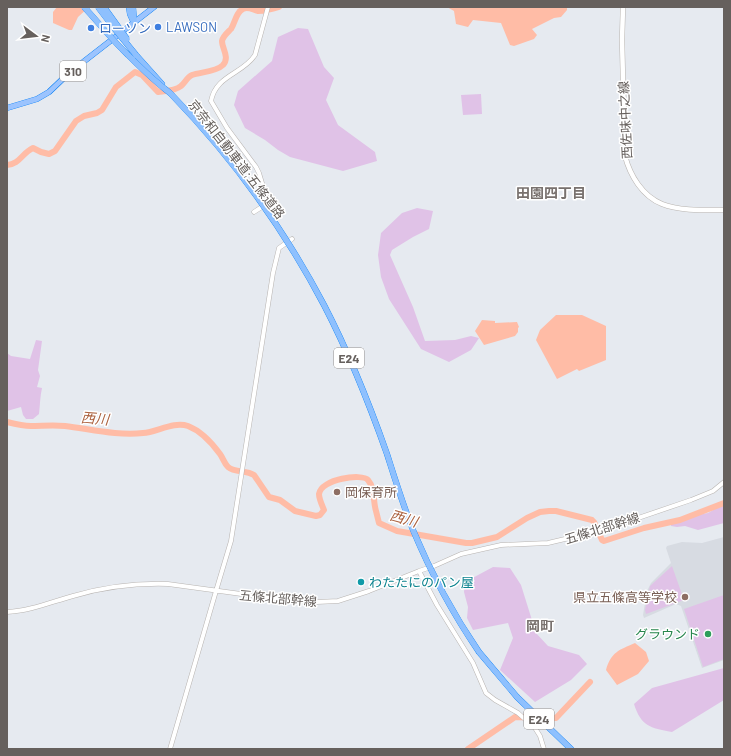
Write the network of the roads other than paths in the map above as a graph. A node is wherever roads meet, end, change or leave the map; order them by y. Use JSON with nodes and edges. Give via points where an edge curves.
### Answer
{"nodes":[{"id":1,"x":84,"y":7,"type":"edge"},
{"id":2,"x":98,"y":7,"type":"edge"},
{"id":3,"x":104,"y":7,"type":"edge"},
{"id":4,"x":129,"y":7,"type":"edge"},
{"id":5,"x":133,"y":7,"type":"edge"},
{"id":6,"x":154,"y":7,"type":"edge"},
{"id":7,"x":268,"y":7,"type":"edge"},
{"id":8,"x":623,"y":7,"type":"edge"},
{"id":9,"x":134,"y":23,"type":"junction"},
{"id":10,"x":136,"y":55,"type":"junction"},
{"id":11,"x":169,"y":92,"type":"junction"},
{"id":12,"x":7,"y":108,"type":"edge"},
{"id":13,"x":724,"y":210,"type":"edge"},
{"id":14,"x":254,"y":212,"type":"dead end"},
{"id":15,"x":292,"y":239,"type":"dead end"},
{"id":16,"x":724,"y":482,"type":"edge"},
{"id":17,"x":419,"y":571,"type":"junction"},
{"id":18,"x":216,"y":591,"type":"junction"},
{"id":19,"x":7,"y":612,"type":"edge"},
{"id":20,"x":170,"y":749,"type":"edge"},
{"id":21,"x":544,"y":749,"type":"edge"},
{"id":22,"x":571,"y":749,"type":"edge"}],
"edges":[{"from":1,"to":11,"type":"highway","bridge":true,"via":[[119,46]]},
{"from":2,"to":10,"type":"highway","name":"京奈和自動車道;五條道路","number":"E24","bridge":true},
{"from":3,"to":10,"type":"highway","bridge":true},
{"from":4,"to":9,"type":"highway"},
{"from":5,"to":9,"type":"highway"},
{"from":6,"to":9,"type":"highway","number":"310"},
{"from":7,"to":14,"type":"street","via":[[255,56],[219,85],[211,101],[259,173],[268,203]]},
{"from":8,"to":13,"type":"main road","name":"西佐味中之線","via":[[625,156],[631,172],[641,188],[662,204],[678,208]]},
{"from":9,"to":12,"type":"highway","number":"310","via":[[69,73],[49,92],[37,99]]},
{"from":10,"to":11,"type":"highway","name":"京奈和自動車道;五條道路","number":"E24","bridge":true},
{"from":11,"to":22,"type":"highway","name":"京奈和自動車道;五條道路","number":"E24","bridge":true,"via":[[253,193],[283,236],[324,305],[365,396],[422,552],[452,610],[479,652],[517,697]]},
{"from":15,"to":18,"type":"street","via":[[279,248],[273,273],[231,541]]},
{"from":16,"to":17,"type":"street","name":"五條北部幹線","via":[[713,491],[691,500],[603,530],[548,544],[484,548],[461,554]]},
{"from":17,"to":18,"type":"street","name":"五條北部幹線","via":[[338,601],[292,601]]},
{"from":17,"to":21,"type":"street","via":[[436,605],[473,662],[486,692],[518,713],[535,728]]},
{"from":18,"to":19,"type":"street","name":"五條北部幹線","via":[[168,584],[134,585],[103,589],[32,609]]},
{"from":18,"to":20,"type":"street"}]}
